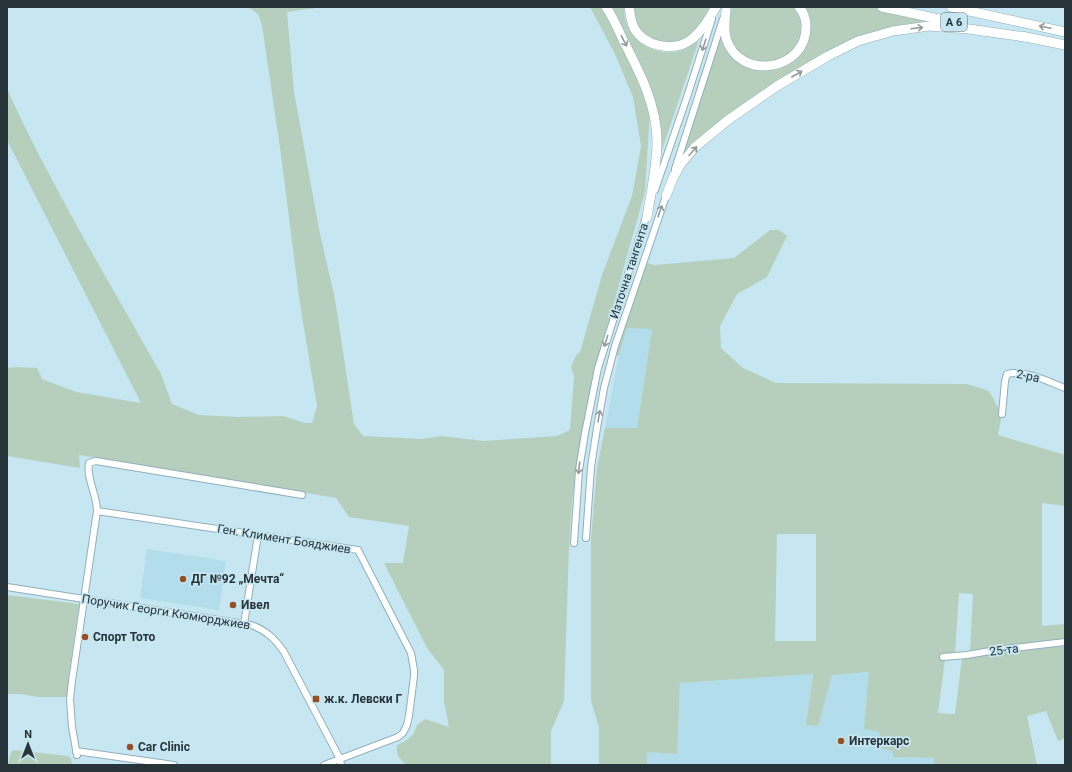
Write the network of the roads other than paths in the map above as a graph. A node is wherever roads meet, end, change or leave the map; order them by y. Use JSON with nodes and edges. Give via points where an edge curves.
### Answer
{"nodes":[{"id":1,"x":606,"y":7,"type":"edge"},
{"id":2,"x":629,"y":7,"type":"edge"},
{"id":3,"x":716,"y":7,"type":"edge"},
{"id":4,"x":799,"y":7,"type":"edge"},
{"id":5,"x":882,"y":7,"type":"edge"},
{"id":6,"x":951,"y":7,"type":"edge"},
{"id":7,"x":975,"y":7,"type":"edge"},
{"id":8,"x":726,"y":9,"type":"edge"},
{"id":9,"x":1025,"y":23,"type":"junction"},
{"id":10,"x":1065,"y":32,"type":"edge"},
{"id":11,"x":1025,"y":36,"type":"junction"},
{"id":12,"x":1065,"y":45,"type":"edge"},
{"id":13,"x":666,"y":196,"type":"junction"},
{"id":14,"x":646,"y":217,"type":"junction"},
{"id":15,"x":1065,"y":388,"type":"edge"},
{"id":16,"x":1002,"y":414,"type":"dead end"},
{"id":17,"x":302,"y":495,"type":"dead end"},
{"id":18,"x":97,"y":510,"type":"junction"},
{"id":19,"x":258,"y":535,"type":"junction"},
{"id":20,"x":586,"y":538,"type":"dead end"},
{"id":21,"x":574,"y":543,"type":"dead end"},
{"id":22,"x":7,"y":587,"type":"edge"},
{"id":23,"x":84,"y":599,"type":"junction"},
{"id":24,"x":244,"y":624,"type":"junction"},
{"id":25,"x":1065,"y":642,"type":"edge"},
{"id":26,"x":944,"y":657,"type":"dead end"},
{"id":27,"x":340,"y":762,"type":"edge"},
{"id":28,"x":174,"y":765,"type":"edge"},
{"id":29,"x":324,"y":765,"type":"edge"}],
"edges":[{"from":1,"to":14,"type":"highway","one_way":true,"via":[[646,88],[654,114],[656,164]]},
{"from":2,"to":3,"type":"highway","via":[[635,29],[642,37],[651,43],[671,47],[688,42],[697,35]]},
{"from":3,"to":14,"type":"street","name":"Източна тангента","one_way":true},
{"from":4,"to":8,"type":"highway","via":[[806,19],[804,42],[788,59],[769,66],[752,65],[733,52],[726,36]]},
{"from":5,"to":11,"type":"highway","number":"A 6"},
{"from":6,"to":9,"type":"highway","number":"A 6"},
{"from":7,"to":9,"type":"highway"},
{"from":8,"to":13,"type":"street","name":"Източна тангента"},
{"from":10,"to":9,"type":"highway","number":"A 6","one_way":true},
{"from":11,"to":12,"type":"highway","number":"A 6"},
{"from":13,"to":11,"type":"highway","one_way":true,"via":[[681,164],[696,147],[728,120],[777,86],[858,41],[893,31],[929,26]]},
{"from":20,"to":13,"type":"street","name":"Източна тангента","one_way":true,"via":[[591,467],[604,388],[622,323]]},
{"from":14,"to":21,"type":"street","name":"Източна тангента","one_way":true,"via":[[598,368],[578,470]]},
{"from":15,"to":16,"type":"street","name":"2-ра","via":[[1037,376],[1013,372],[1007,374]]},
{"from":17,"to":18,"type":"street","via":[[96,461],[89,463],[88,469]]},
{"from":18,"to":19,"type":"street","name":"Ген. Климент Бояджиев"},
{"from":18,"to":23,"type":"street"},
{"from":19,"to":24,"type":"street"},
{"from":19,"to":27,"type":"street","name":"Ген. Климент Бояджиев","via":[[358,550],[411,653],[414,676],[406,729],[398,737]]},
{"from":22,"to":23,"type":"street","name":"Поручик Георги Кюмюрджиев"},
{"from":23,"to":24,"type":"street","name":"Поручик Георги Кюмюрджиев"},
{"from":23,"to":28,"type":"street","via":[[70,699],[77,753]]},
{"from":24,"to":27,"type":"street","name":"Поручик Георги Кюмюрджиев","via":[[267,632],[284,652]]},
{"from":25,"to":26,"type":"street","name":"25-та"},
{"from":27,"to":29,"type":"street","name":"Ген. Климент Бояджиев"}]}
